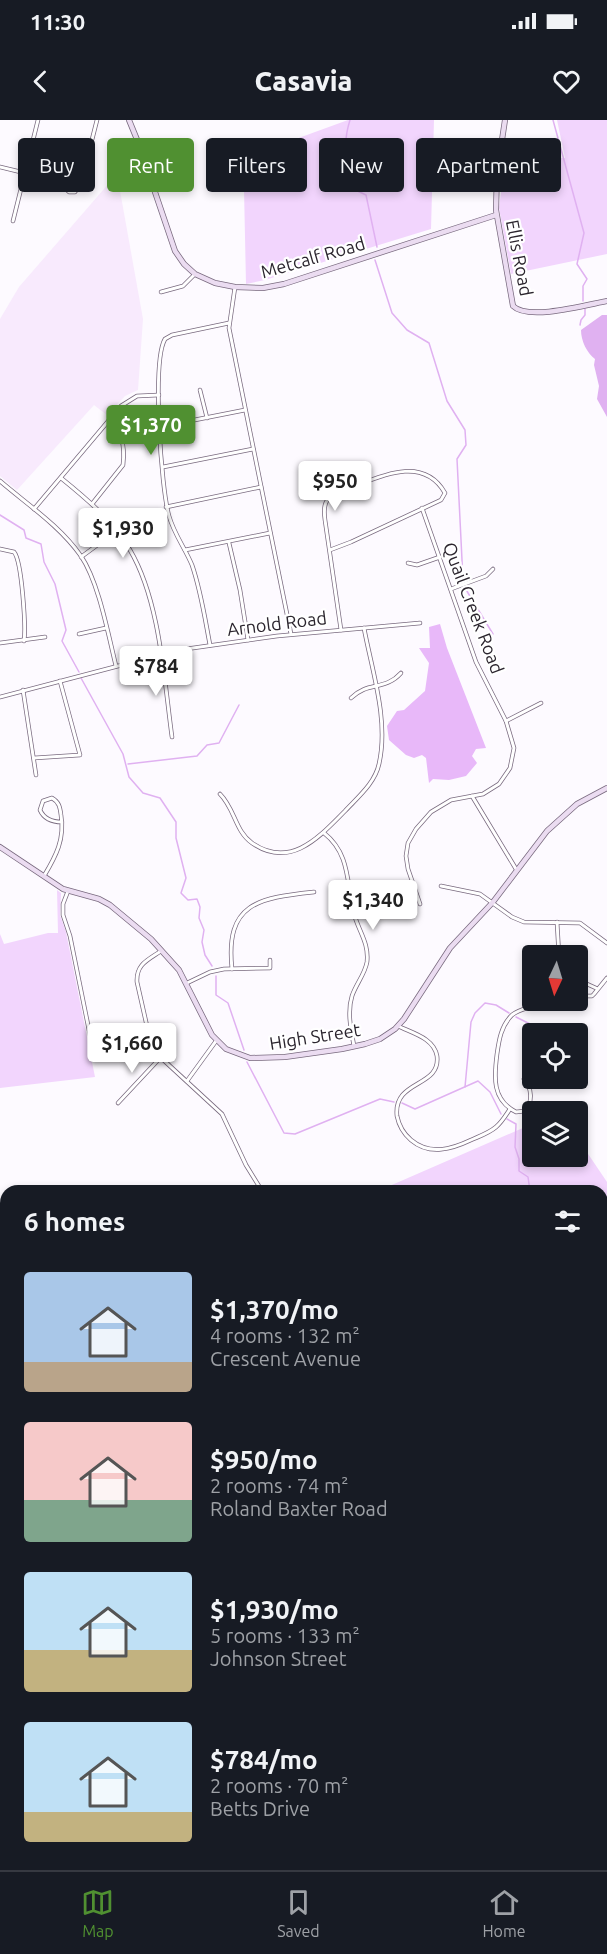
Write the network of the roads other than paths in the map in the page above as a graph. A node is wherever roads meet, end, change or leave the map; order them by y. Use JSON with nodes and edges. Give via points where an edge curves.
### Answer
{"nodes":[{"id":1,"x":38,"y":120,"type":"edge"},
{"id":2,"x":97,"y":120,"type":"edge"},
{"id":3,"x":129,"y":120,"type":"edge"},
{"id":4,"x":505,"y":120,"type":"edge"},
{"id":5,"x":34,"y":138,"type":"edge"},
{"id":6,"x":92,"y":138,"type":"edge"},
{"id":7,"x":0,"y":167,"type":"edge"},
{"id":8,"x":18,"y":171,"type":"edge"},
{"id":9,"x":82,"y":178,"type":"joint"},
{"id":10,"x":20,"y":192,"type":"edge"},
{"id":11,"x":496,"y":215,"type":"junction"},
{"id":12,"x":13,"y":220,"type":"dead end"},
{"id":13,"x":195,"y":274,"type":"junction"},
{"id":14,"x":235,"y":287,"type":"junction"},
{"id":15,"x":162,"y":292,"type":"dead end"},
{"id":16,"x":607,"y":302,"type":"edge"},
{"id":17,"x":229,"y":323,"type":"junction"},
{"id":18,"x":200,"y":390,"type":"dead end"},
{"id":19,"x":159,"y":395,"type":"junction"},
{"id":20,"x":245,"y":410,"type":"junction"},
{"id":21,"x":207,"y":418,"type":"junction"},
{"id":22,"x":109,"y":420,"type":"junction"},
{"id":23,"x":159,"y":427,"type":"junction"},
{"id":24,"x":253,"y":448,"type":"junction"},
{"id":25,"x":163,"y":467,"type":"junction"},
{"id":26,"x":61,"y":477,"type":"junction"},
{"id":27,"x":0,"y":481,"type":"edge"},
{"id":28,"x":261,"y":487,"type":"junction"},
{"id":29,"x":92,"y":504,"type":"junction"},
{"id":30,"x":166,"y":507,"type":"junction"},
{"id":31,"x":422,"y":508,"type":"junction"},
{"id":32,"x":34,"y":509,"type":"junction"},
{"id":33,"x":141,"y":513,"type":"dead end"},
{"id":34,"x":117,"y":532,"type":"junction"},
{"id":35,"x":270,"y":534,"type":"junction"},
{"id":36,"x":229,"y":543,"type":"junction"},
{"id":37,"x":0,"y":549,"type":"edge"},
{"id":38,"x":185,"y":550,"type":"junction"},
{"id":39,"x":330,"y":550,"type":"junction"},
{"id":40,"x":81,"y":557,"type":"junction"},
{"id":41,"x":440,"y":557,"type":"junction"},
{"id":42,"x":408,"y":563,"type":"dead end"},
{"id":43,"x":493,"y":569,"type":"dead end"},
{"id":44,"x":451,"y":589,"type":"junction"},
{"id":45,"x":420,"y":623,"type":"dead end"},
{"id":46,"x":106,"y":628,"type":"junction"},
{"id":47,"x":364,"y":628,"type":"junction"},
{"id":48,"x":341,"y":630,"type":"junction"},
{"id":49,"x":79,"y":634,"type":"dead end"},
{"id":50,"x":291,"y":634,"type":"junction"},
{"id":51,"x":45,"y":637,"type":"dead end"},
{"id":52,"x":248,"y":640,"type":"junction"},
{"id":53,"x":24,"y":641,"type":"junction"},
{"id":54,"x":0,"y":643,"type":"edge"},
{"id":55,"x":210,"y":645,"type":"junction"},
{"id":56,"x":162,"y":653,"type":"junction"},
{"id":57,"x":116,"y":666,"type":"junction"},
{"id":58,"x":401,"y":673,"type":"dead end"},
{"id":59,"x":60,"y":681,"type":"junction"},
{"id":60,"x":375,"y":686,"type":"junction"},
{"id":61,"x":23,"y":690,"type":"junction"},
{"id":62,"x":0,"y":697,"type":"edge"},
{"id":63,"x":351,"y":698,"type":"dead end"},
{"id":64,"x":541,"y":703,"type":"dead end"},
{"id":65,"x":506,"y":721,"type":"junction"},
{"id":66,"x":172,"y":737,"type":"dead end"},
{"id":67,"x":34,"y":758,"type":"junction"},
{"id":68,"x":36,"y":775,"type":"dead end"},
{"id":69,"x":607,"y":788,"type":"edge"},
{"id":70,"x":220,"y":794,"type":"dead end"},
{"id":71,"x":472,"y":796,"type":"junction"},
{"id":72,"x":62,"y":822,"type":"junction"},
{"id":73,"x":324,"y":833,"type":"junction"},
{"id":74,"x":0,"y":847,"type":"edge"},
{"id":75,"x":516,"y":869,"type":"junction"},
{"id":76,"x":44,"y":876,"type":"junction"},
{"id":77,"x":441,"y":886,"type":"dead end"},
{"id":78,"x":68,"y":891,"type":"junction"},
{"id":79,"x":314,"y":892,"type":"dead end"},
{"id":80,"x":493,"y":902,"type":"junction"},
{"id":81,"x":420,"y":904,"type":"dead end"},
{"id":82,"x":557,"y":922,"type":"junction"},
{"id":83,"x":607,"y":943,"type":"edge"},
{"id":84,"x":558,"y":945,"type":"edge"},
{"id":85,"x":162,"y":950,"type":"junction"},
{"id":86,"x":270,"y":960,"type":"dead end"},
{"id":87,"x":232,"y":969,"type":"junction"},
{"id":88,"x":607,"y":978,"type":"edge"},
{"id":89,"x":187,"y":983,"type":"junction"},
{"id":90,"x":598,"y":989,"type":"junction"},
{"id":91,"x":522,"y":1011,"type":"edge"},
{"id":92,"x":398,"y":1026,"type":"junction"},
{"id":93,"x":216,"y":1041,"type":"junction"},
{"id":94,"x":354,"y":1046,"type":"junction"},
{"id":95,"x":98,"y":1048,"type":"dead end"},
{"id":96,"x":161,"y":1058,"type":"junction"},
{"id":97,"x":187,"y":1081,"type":"junction"},
{"id":98,"x":529,"y":1089,"type":"edge"},
{"id":99,"x":118,"y":1103,"type":"dead end"},
{"id":100,"x":510,"y":1109,"type":"junction"},
{"id":101,"x":258,"y":1185,"type":"edge"}],
"edges":[{"from":1,"to":5,"type":"street"},
{"from":2,"to":6,"type":"street"},
{"from":3,"to":13,"type":"street","name":"Metcalf Road","via":[[175,251]]},
{"from":4,"to":11,"type":"street","name":"Ellis Road","via":[[496,179]]},
{"from":7,"to":8,"type":"street"},
{"from":9,"to":9,"type":"street","via":[[75,192],[66,189],[70,181]]},
{"from":10,"to":12,"type":"street"},
{"from":11,"to":14,"type":"street","name":"Metcalf Road","via":[[295,281],[263,288]]},
{"from":11,"to":16,"type":"street","name":"Ellis Road","via":[[516,308],[531,312]]},
{"from":13,"to":14,"type":"street","name":"Metcalf Road"},
{"from":13,"to":15,"type":"street","via":[[183,286]]},
{"from":14,"to":17,"type":"street"},
{"from":17,"to":19,"type":"street","via":[[165,339]]},
{"from":17,"to":20,"type":"street"},
{"from":18,"to":21,"type":"street"},
{"from":19,"to":22,"type":"street","via":[[133,398]]},
{"from":19,"to":23,"type":"street"},
{"from":20,"to":21,"type":"street"},
{"from":20,"to":24,"type":"street"},
{"from":21,"to":23,"type":"street"},
{"from":22,"to":26,"type":"street"},
{"from":22,"to":29,"type":"street","via":[[121,434],[123,465]]},
{"from":23,"to":25,"type":"street"},
{"from":24,"to":25,"type":"street"},
{"from":24,"to":28,"type":"street"},
{"from":25,"to":30,"type":"street"},
{"from":26,"to":29,"type":"street"},
{"from":26,"to":32,"type":"street"},
{"from":27,"to":32,"type":"street"},
{"from":28,"to":30,"type":"street"},
{"from":28,"to":35,"type":"street"},
{"from":29,"to":34,"type":"street"},
{"from":30,"to":38,"type":"street"},
{"from":31,"to":39,"type":"street"},
{"from":31,"to":39,"type":"street","via":[[441,500],[445,493],[430,478],[403,471],[333,495],[324,512]]},
{"from":31,"to":41,"type":"street","name":"Quail Creek Road"},
{"from":32,"to":40,"type":"street"},
{"from":33,"to":34,"type":"street"},
{"from":34,"to":40,"type":"street"},
{"from":34,"to":56,"type":"street","via":[[138,565]]},
{"from":35,"to":36,"type":"street"},
{"from":35,"to":50,"type":"street"},
{"from":36,"to":38,"type":"street"},
{"from":36,"to":52,"type":"street"},
{"from":37,"to":53,"type":"street","via":[[15,552],[19,562]]},
{"from":38,"to":55,"type":"street","via":[[195,574]]},
{"from":39,"to":48,"type":"street"},
{"from":40,"to":46,"type":"street","via":[[94,582]]},
{"from":41,"to":42,"type":"street","via":[[417,565]]},
{"from":41,"to":44,"type":"street","name":"Quail Creek Road"},
{"from":43,"to":44,"type":"street","via":[[486,576]]},
{"from":44,"to":65,"type":"street","name":"Quail Creek Road","via":[[476,662]]},
{"from":45,"to":47,"type":"street","name":"Arnold Road"},
{"from":46,"to":49,"type":"street"},
{"from":46,"to":57,"type":"street"},
{"from":47,"to":48,"type":"street","name":"Arnold Road"},
{"from":47,"to":60,"type":"street"},
{"from":48,"to":50,"type":"street","name":"Arnold Road"},
{"from":50,"to":52,"type":"street","name":"Arnold Road"},
{"from":51,"to":53,"type":"street"},
{"from":52,"to":55,"type":"street","name":"Arnold Road"},
{"from":53,"to":54,"type":"street"},
{"from":55,"to":56,"type":"street","name":"Arnold Road"},
{"from":56,"to":57,"type":"street","name":"Arnold Road"},
{"from":56,"to":66,"type":"street"},
{"from":57,"to":59,"type":"street","name":"Arnold Road"},
{"from":58,"to":60,"type":"street","via":[[392,682]]},
{"from":59,"to":61,"type":"street","name":"Arnold Road"},
{"from":59,"to":67,"type":"street","via":[[80,755]]},
{"from":60,"to":63,"type":"street","via":[[360,689]]},
{"from":60,"to":73,"type":"street","via":[[382,720],[377,771],[372,783]]},
{"from":61,"to":62,"type":"street","name":"Arnold Road"},
{"from":61,"to":67,"type":"street"},
{"from":64,"to":65,"type":"street"},
{"from":65,"to":71,"type":"street","name":"Quail Creek Road","via":[[514,748],[510,768],[500,784]]},
{"from":67,"to":68,"type":"street"},
{"from":69,"to":75,"type":"street","name":"High Street","via":[[560,818]]},
{"from":70,"to":73,"type":"street","via":[[229,803],[241,833],[266,849],[293,852]]},
{"from":71,"to":75,"type":"street"},
{"from":71,"to":81,"type":"street","name":"Quail Creek Road","via":[[451,800],[431,812],[408,843],[408,869]]},
{"from":72,"to":72,"type":"street","via":[[56,800],[43,801],[42,816]]},
{"from":72,"to":76,"type":"street","via":[[61,842]]},
{"from":73,"to":94,"type":"street","via":[[337,846],[347,867],[356,918],[366,942],[366,968],[350,1008]]},
{"from":74,"to":76,"type":"street"},
{"from":75,"to":80,"type":"street","name":"High Street"},
{"from":76,"to":78,"type":"street"},
{"from":77,"to":80,"type":"street","via":[[471,891]]},
{"from":78,"to":85,"type":"street","via":[[110,905]]},
{"from":78,"to":95,"type":"street","via":[[63,915],[90,1035]]},
{"from":79,"to":87,"type":"street","via":[[268,898],[246,910],[232,935]]},
{"from":80,"to":82,"type":"street","via":[[524,922]]},
{"from":80,"to":92,"type":"street","name":"High Street","via":[[446,953]]},
{"from":82,"to":83,"type":"street","via":[[580,923]]},
{"from":82,"to":84,"type":"street"},
{"from":85,"to":89,"type":"street"},
{"from":85,"to":96,"type":"street","via":[[141,965],[136,977],[151,1044]]},
{"from":86,"to":87,"type":"street","via":[[270,968]]},
{"from":87,"to":89,"type":"street","via":[[210,972]]},
{"from":88,"to":90,"type":"street"},
{"from":89,"to":93,"type":"street"},
{"from":90,"to":90,"type":"street","via":[[590,997],[582,992],[587,984]]},
{"from":91,"to":100,"type":"street","via":[[504,1026],[494,1081]]},
{"from":92,"to":94,"type":"street","name":"High Street","via":[[380,1038]]},
{"from":92,"to":100,"type":"street","via":[[430,1042],[436,1055],[431,1075],[410,1087],[399,1103],[399,1123],[414,1142],[433,1150],[453,1148],[494,1128]]},
{"from":93,"to":94,"type":"street","name":"High Street","via":[[232,1052],[257,1059]]},
{"from":93,"to":97,"type":"street"},
{"from":96,"to":97,"type":"street"},
{"from":96,"to":99,"type":"street"},
{"from":97,"to":101,"type":"street","via":[[225,1117]]},
{"from":98,"to":100,"type":"street","via":[[529,1107],[522,1112]]}]}
